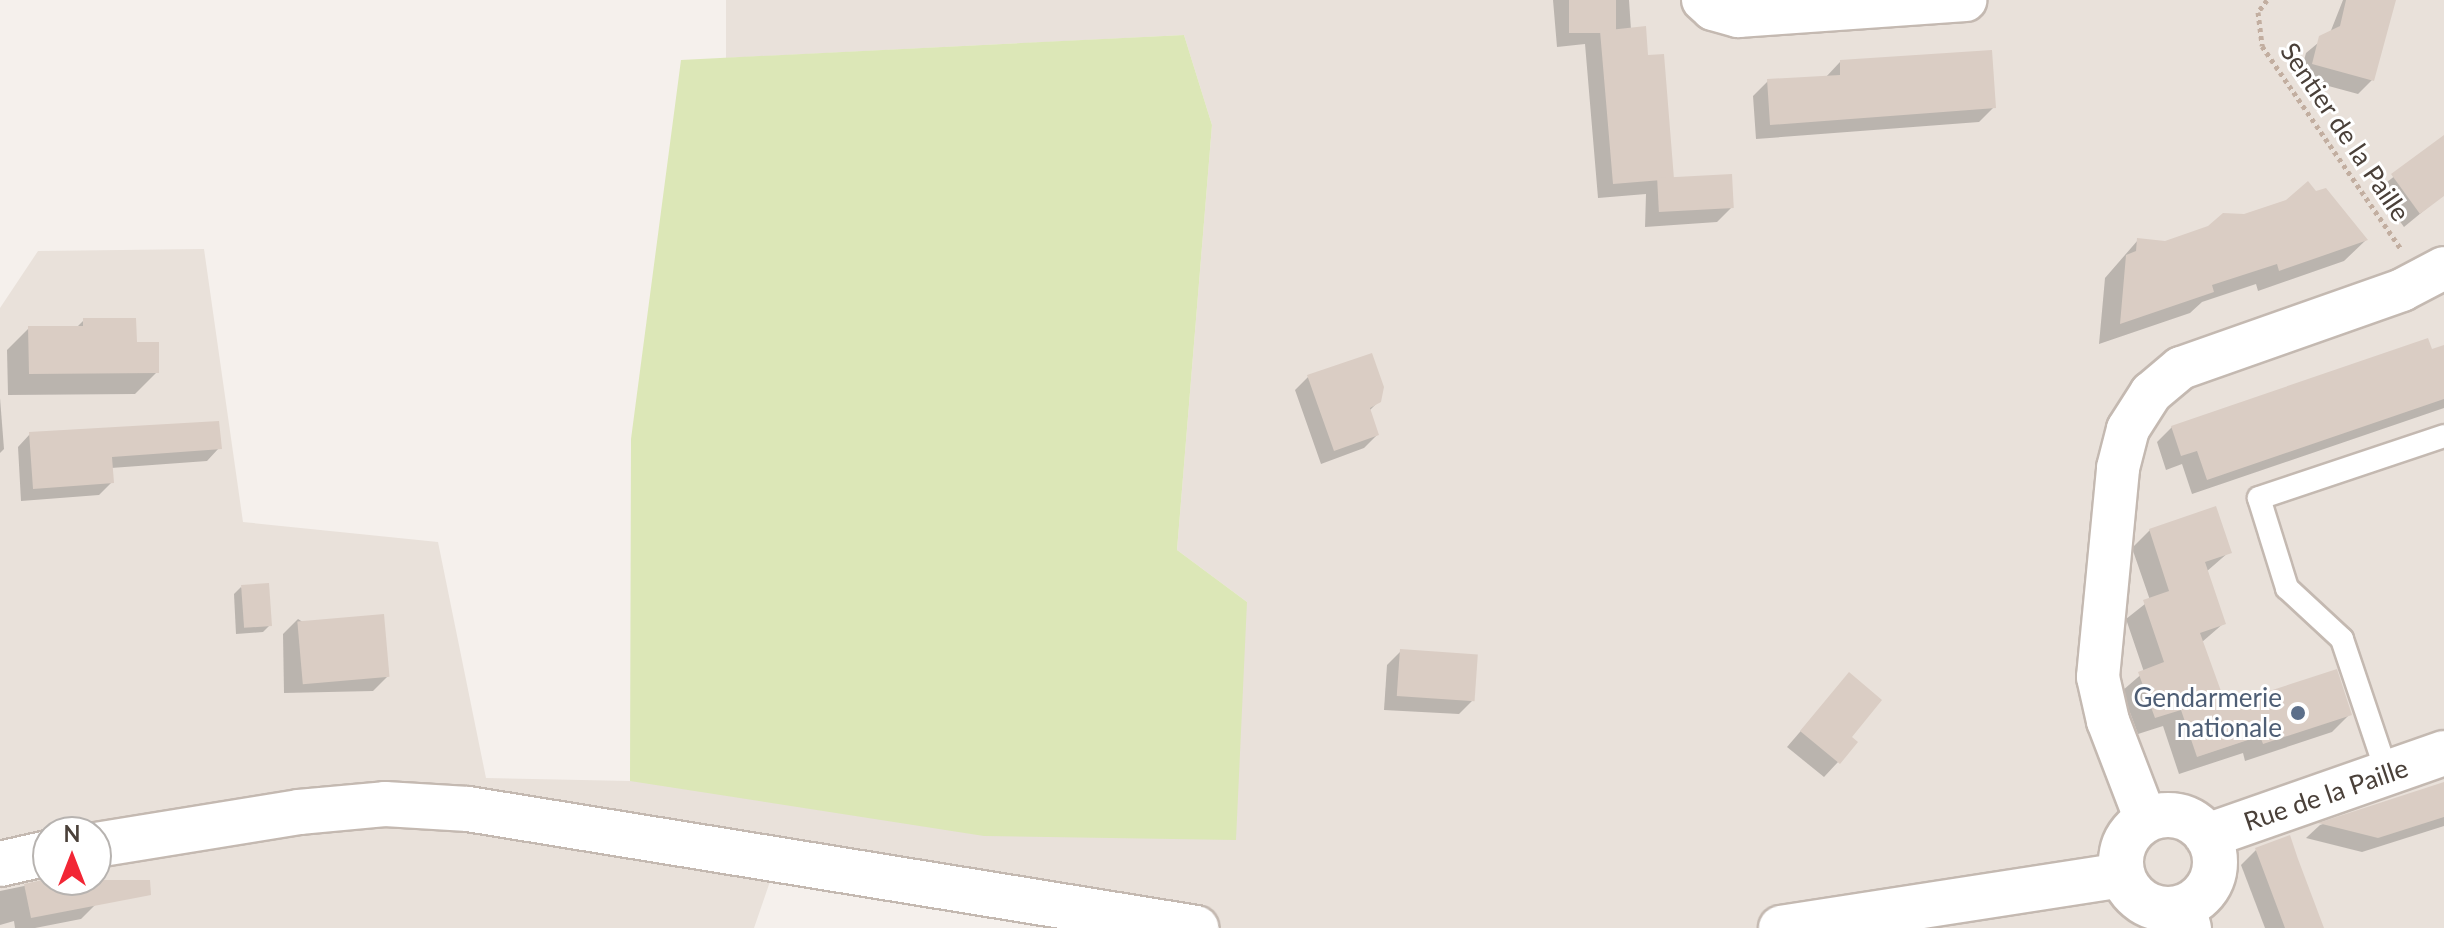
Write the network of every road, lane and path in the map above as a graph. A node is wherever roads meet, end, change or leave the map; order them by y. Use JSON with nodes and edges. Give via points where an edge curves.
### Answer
{"nodes":[{"id":1,"x":1703,"y":0,"type":"edge"},
{"id":2,"x":1965,"y":0,"type":"edge"},
{"id":3,"x":2267,"y":0,"type":"edge"},
{"id":4,"x":2433,"y":274,"type":"edge"},
{"id":5,"x":2444,"y":436,"type":"edge"},
{"id":6,"x":2444,"y":753,"type":"edge"},
{"id":7,"x":2387,"y":773,"type":"junction"},
{"id":8,"x":2146,"y":820,"type":"junction"},
{"id":9,"x":2207,"y":836,"type":"junction"},
{"id":10,"x":112,"y":842,"type":"edge"},
{"id":11,"x":32,"y":857,"type":"edge"},
{"id":12,"x":0,"y":864,"type":"edge"},
{"id":13,"x":2122,"y":875,"type":"junction"},
{"id":14,"x":2187,"y":917,"type":"edge"},
{"id":15,"x":1196,"y":928,"type":"edge"},
{"id":16,"x":1781,"y":928,"type":"edge"}],
"edges":[{"from":1,"to":2,"type":"street","via":[[1713,9],[1738,16]]},
{"from":3,"to":4,"type":"path","name":"Sentier de la Paille","via":[[2258,12],[2262,46]]},
{"from":4,"to":8,"type":"street","via":[[2181,368],[2151,393],[2128,429],[2118,468],[2098,677],[2108,721]]},
{"from":5,"to":7,"type":"lane","via":[[2259,498],[2287,588],[2342,639]]},
{"from":6,"to":7,"type":"street","name":"Rue de la Paille"},
{"from":7,"to":9,"type":"street","name":"Rue de la Paille"},
{"from":8,"to":9,"type":"street","via":[[2180,816]]},
{"from":8,"to":13,"type":"street","via":[[2124,843]]},
{"from":9,"to":14,"type":"street","via":[[2214,852],[2213,876]]},
{"from":10,"to":15,"type":"street","via":[[299,812],[385,804],[468,809]]},
{"from":11,"to":12,"type":"street"},
{"from":13,"to":14,"type":"street","via":[[2146,904]]},
{"from":13,"to":16,"type":"street"}]}
